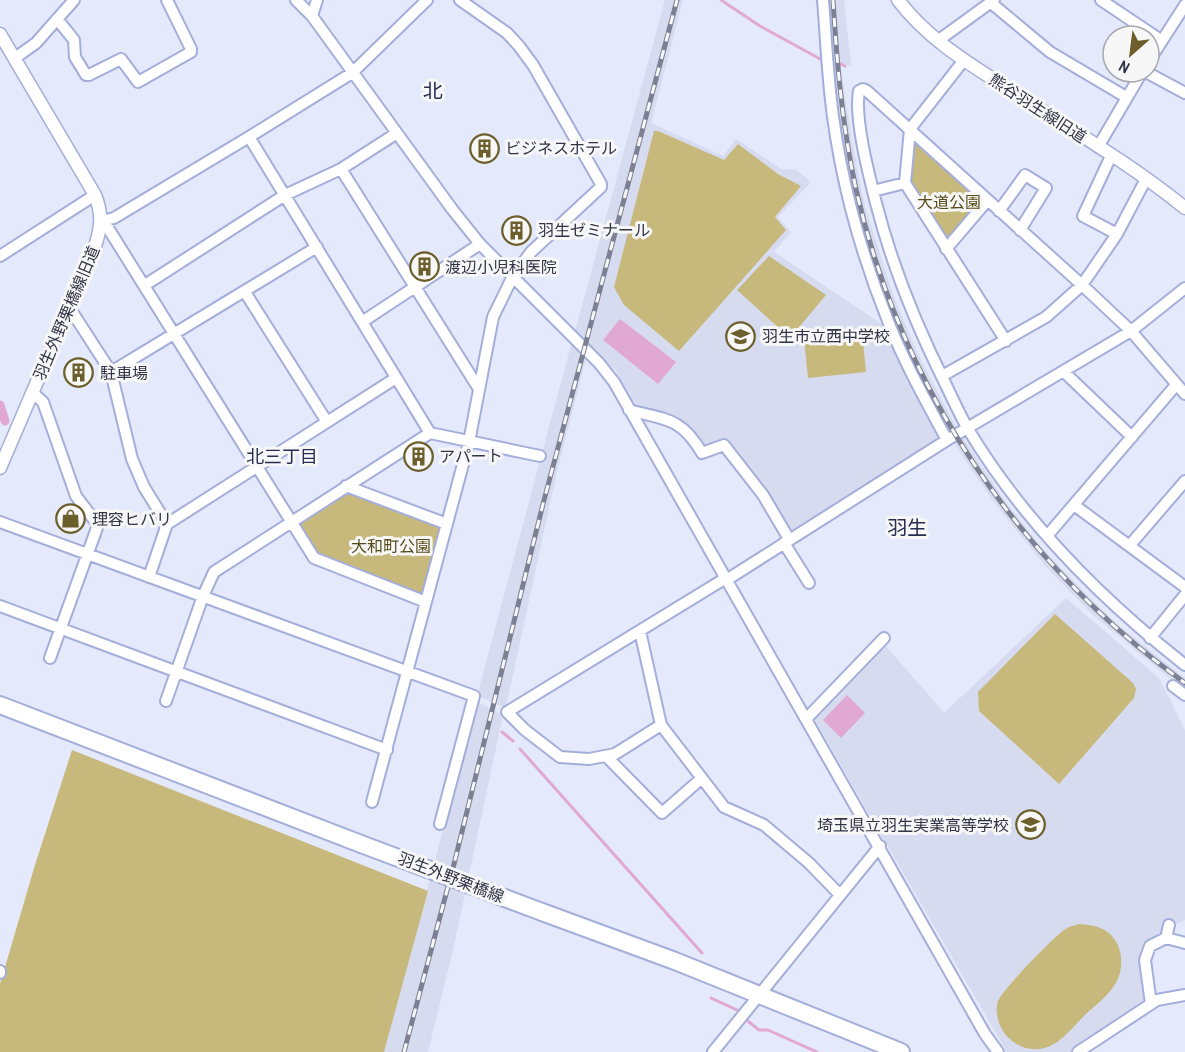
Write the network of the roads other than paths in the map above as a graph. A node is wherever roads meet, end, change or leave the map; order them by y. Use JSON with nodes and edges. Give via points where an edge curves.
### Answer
{"nodes":[{"id":1,"x":74,"y":0,"type":"edge"},
{"id":2,"x":166,"y":0,"type":"edge"},
{"id":3,"x":296,"y":0,"type":"edge"},
{"id":4,"x":317,"y":0,"type":"edge"},
{"id":5,"x":427,"y":0,"type":"edge"},
{"id":6,"x":460,"y":0,"type":"edge"},
{"id":7,"x":823,"y":0,"type":"edge"},
{"id":8,"x":898,"y":0,"type":"edge"},
{"id":9,"x":1101,"y":0,"type":"edge"},
{"id":10,"x":992,"y":1,"type":"edge"},
{"id":11,"x":1184,"y":10,"type":"edge"},
{"id":12,"x":312,"y":16,"type":"junction"},
{"id":13,"x":57,"y":19,"type":"junction"},
{"id":14,"x":0,"y":34,"type":"edge"},
{"id":15,"x":1162,"y":41,"type":"joint"},
{"id":16,"x":939,"y":42,"type":"junction"},
{"id":17,"x":15,"y":58,"type":"junction"},
{"id":18,"x":964,"y":60,"type":"junction"},
{"id":19,"x":352,"y":73,"type":"junction"},
{"id":20,"x":1161,"y":81,"type":"edge"},
{"id":21,"x":1135,"y":84,"type":"edge"},
{"id":22,"x":1185,"y":93,"type":"edge"},
{"id":23,"x":1126,"y":97,"type":"junction"},
{"id":24,"x":910,"y":129,"type":"junction"},
{"id":25,"x":396,"y":133,"type":"junction"},
{"id":26,"x":249,"y":137,"type":"junction"},
{"id":27,"x":1098,"y":147,"type":"junction"},
{"id":28,"x":1112,"y":156,"type":"junction"},
{"id":29,"x":341,"y":169,"type":"junction"},
{"id":30,"x":1146,"y":179,"type":"junction"},
{"id":31,"x":905,"y":183,"type":"junction"},
{"id":32,"x":873,"y":190,"type":"junction"},
{"id":33,"x":95,"y":195,"type":"junction"},
{"id":34,"x":285,"y":195,"type":"junction"},
{"id":35,"x":987,"y":201,"type":"junction"},
{"id":36,"x":1185,"y":208,"type":"edge"},
{"id":37,"x":999,"y":211,"type":"junction"},
{"id":38,"x":101,"y":221,"type":"junction"},
{"id":39,"x":1020,"y":230,"type":"junction"},
{"id":40,"x":1117,"y":234,"type":"junction"},
{"id":41,"x":480,"y":244,"type":"junction"},
{"id":42,"x":316,"y":247,"type":"junction"},
{"id":43,"x":946,"y":249,"type":"junction"},
{"id":44,"x":0,"y":256,"type":"edge"},
{"id":45,"x":512,"y":278,"type":"junction"},
{"id":46,"x":145,"y":285,"type":"junction"},
{"id":47,"x":1082,"y":285,"type":"junction"},
{"id":48,"x":416,"y":287,"type":"junction"},
{"id":49,"x":245,"y":292,"type":"junction"},
{"id":50,"x":1182,"y":294,"type":"edge"},
{"id":51,"x":69,"y":307,"type":"junction"},
{"id":52,"x":362,"y":322,"type":"junction"},
{"id":53,"x":1131,"y":331,"type":"junction"},
{"id":54,"x":175,"y":334,"type":"junction"},
{"id":55,"x":1006,"y":340,"type":"junction"},
{"id":56,"x":111,"y":372,"type":"junction"},
{"id":57,"x":1064,"y":372,"type":"junction"},
{"id":58,"x":942,"y":376,"type":"junction"},
{"id":59,"x":396,"y":378,"type":"junction"},
{"id":60,"x":1176,"y":385,"type":"junction"},
{"id":61,"x":479,"y":389,"type":"junction"},
{"id":62,"x":33,"y":393,"type":"junction"},
{"id":63,"x":1185,"y":394,"type":"edge"},
{"id":64,"x":629,"y":410,"type":"junction"},
{"id":65,"x":327,"y":422,"type":"junction"},
{"id":66,"x":968,"y":429,"type":"junction"},
{"id":67,"x":430,"y":433,"type":"junction"},
{"id":68,"x":1132,"y":437,"type":"junction"},
{"id":69,"x":947,"y":440,"type":"junction"},
{"id":70,"x":469,"y":442,"type":"junction"},
{"id":71,"x":540,"y":456,"type":"dead end"},
{"id":72,"x":257,"y":467,"type":"junction"},
{"id":73,"x":0,"y":468,"type":"edge"},
{"id":74,"x":1185,"y":481,"type":"edge"},
{"id":75,"x":346,"y":486,"type":"junction"},
{"id":76,"x":1074,"y":505,"type":"junction"},
{"id":77,"x":0,"y":522,"type":"edge"},
{"id":78,"x":291,"y":523,"type":"junction"},
{"id":79,"x":167,"y":524,"type":"junction"},
{"id":80,"x":447,"y":524,"type":"junction"},
{"id":81,"x":1047,"y":536,"type":"junction"},
{"id":82,"x":787,"y":541,"type":"junction"},
{"id":83,"x":1130,"y":545,"type":"junction"},
{"id":84,"x":87,"y":554,"type":"junction"},
{"id":85,"x":149,"y":577,"type":"junction"},
{"id":86,"x":728,"y":579,"type":"junction"},
{"id":87,"x":809,"y":583,"type":"dead end"},
{"id":88,"x":1185,"y":586,"type":"edge"},
{"id":89,"x":1185,"y":595,"type":"edge"},
{"id":90,"x":203,"y":596,"type":"junction"},
{"id":91,"x":426,"y":602,"type":"junction"},
{"id":92,"x":0,"y":606,"type":"edge"},
{"id":93,"x":61,"y":628,"type":"junction"},
{"id":94,"x":640,"y":631,"type":"junction"},
{"id":95,"x":884,"y":638,"type":"dead end"},
{"id":96,"x":1150,"y":638,"type":"junction"},
{"id":97,"x":50,"y":658,"type":"dead end"},
{"id":98,"x":1185,"y":665,"type":"edge"},
{"id":99,"x":176,"y":672,"type":"junction"},
{"id":100,"x":408,"y":672,"type":"junction"},
{"id":101,"x":1173,"y":686,"type":"dead end"},
{"id":102,"x":1185,"y":695,"type":"edge"},
{"id":103,"x":166,"y":701,"type":"dead end"},
{"id":104,"x":0,"y":705,"type":"edge"},
{"id":105,"x":807,"y":718,"type":"junction"},
{"id":106,"x":661,"y":725,"type":"junction"},
{"id":107,"x":387,"y":750,"type":"junction"},
{"id":108,"x":606,"y":756,"type":"junction"},
{"id":109,"x":702,"y":778,"type":"junction"},
{"id":110,"x":372,"y":802,"type":"dead end"},
{"id":111,"x":440,"y":824,"type":"dead end"},
{"id":112,"x":880,"y":846,"type":"junction"},
{"id":113,"x":840,"y":895,"type":"junction"},
{"id":114,"x":1169,"y":925,"type":"dead end"},
{"id":115,"x":1166,"y":938,"type":"junction"},
{"id":116,"x":1185,"y":943,"type":"edge"},
{"id":117,"x":759,"y":995,"type":"junction"},
{"id":118,"x":1185,"y":995,"type":"edge"},
{"id":119,"x":1151,"y":1004,"type":"junction"},
{"id":120,"x":712,"y":1052,"type":"edge"},
{"id":121,"x":901,"y":1052,"type":"edge"},
{"id":122,"x":998,"y":1052,"type":"edge"},
{"id":123,"x":1078,"y":1052,"type":"edge"}],
"edges":[{"from":1,"to":13,"type":"street"},
{"from":2,"to":13,"type":"street","via":[[191,52],[138,82],[121,59],[86,75],[75,57],[74,40]]},
{"from":3,"to":12,"type":"street"},
{"from":4,"to":12,"type":"street"},
{"from":5,"to":19,"type":"street"},
{"from":6,"to":45,"type":"street","via":[[519,46],[601,184],[599,191],[531,252]]},
{"from":7,"to":69,"type":"street","via":[[833,113],[856,223],[889,323]]},
{"from":8,"to":16,"type":"street","name":"熊谷羽生線旧道","via":[[911,18]]},
{"from":9,"to":15,"type":"street"},
{"from":10,"to":16,"type":"street"},
{"from":10,"to":23,"type":"street","via":[[1050,52]]},
{"from":11,"to":15,"type":"street"},
{"from":12,"to":19,"type":"street"},
{"from":13,"to":17,"type":"street","via":[[36,43]]},
{"from":14,"to":17,"type":"street","name":"羽生外野栗橋線旧道"},
{"from":16,"to":18,"type":"street","name":"熊谷羽生線旧道"},
{"from":17,"to":33,"type":"street","name":"羽生外野栗橋線旧道"},
{"from":18,"to":24,"type":"street"},
{"from":18,"to":27,"type":"street","name":"熊谷羽生線旧道"},
{"from":19,"to":25,"type":"street"},
{"from":19,"to":26,"type":"street"},
{"from":20,"to":22,"type":"street"},
{"from":21,"to":23,"type":"street"},
{"from":23,"to":27,"type":"street"},
{"from":24,"to":31,"type":"street"},
{"from":24,"to":32,"type":"street","via":[[867,91],[859,92],[862,141]]},
{"from":24,"to":35,"type":"street"},
{"from":25,"to":29,"type":"street"},
{"from":25,"to":41,"type":"street"},
{"from":26,"to":34,"type":"street"},
{"from":26,"to":38,"type":"street","via":[[114,218]]},
{"from":27,"to":28,"type":"street","name":"熊谷羽生線旧道"},
{"from":28,"to":30,"type":"street","name":"熊谷羽生線旧道"},
{"from":28,"to":40,"type":"street","via":[[1083,216]]},
{"from":29,"to":34,"type":"street"},
{"from":29,"to":48,"type":"street"},
{"from":30,"to":36,"type":"street","name":"熊谷羽生線旧道"},
{"from":30,"to":40,"type":"street"},
{"from":31,"to":32,"type":"street"},
{"from":31,"to":43,"type":"street"},
{"from":32,"to":58,"type":"street","via":[[921,334]]},
{"from":33,"to":38,"type":"street","name":"羽生外野栗橋線旧道"},
{"from":33,"to":44,"type":"street"},
{"from":34,"to":42,"type":"street"},
{"from":34,"to":46,"type":"street"},
{"from":35,"to":37,"type":"street"},
{"from":35,"to":43,"type":"street"},
{"from":37,"to":39,"type":"street"},
{"from":37,"to":39,"type":"street","via":[[1025,175],[1046,188]]},
{"from":38,"to":46,"type":"street"},
{"from":38,"to":51,"type":"street","name":"羽生外野栗橋線旧道","via":[[94,249]]},
{"from":39,"to":47,"type":"street"},
{"from":40,"to":47,"type":"street"},
{"from":41,"to":45,"type":"street"},
{"from":41,"to":48,"type":"street"},
{"from":42,"to":49,"type":"street"},
{"from":42,"to":52,"type":"street"},
{"from":43,"to":55,"type":"street"},
{"from":45,"to":61,"type":"street","via":[[493,317]]},
{"from":45,"to":64,"type":"street","via":[[599,363]]},
{"from":46,"to":54,"type":"street"},
{"from":47,"to":53,"type":"street"},
{"from":47,"to":55,"type":"street","via":[[1046,317]]},
{"from":48,"to":52,"type":"street"},
{"from":48,"to":61,"type":"street"},
{"from":49,"to":54,"type":"street"},
{"from":49,"to":65,"type":"street"},
{"from":50,"to":53,"type":"street"},
{"from":51,"to":56,"type":"street"},
{"from":51,"to":62,"type":"street","name":"羽生外野栗橋線旧道"},
{"from":52,"to":59,"type":"street"},
{"from":53,"to":57,"type":"street"},
{"from":53,"to":60,"type":"street"},
{"from":54,"to":56,"type":"street"},
{"from":54,"to":72,"type":"street"},
{"from":55,"to":58,"type":"street"},
{"from":56,"to":79,"type":"street","via":[[132,459]]},
{"from":57,"to":66,"type":"street"},
{"from":57,"to":68,"type":"street"},
{"from":58,"to":66,"type":"street"},
{"from":59,"to":65,"type":"street"},
{"from":59,"to":67,"type":"street"},
{"from":60,"to":63,"type":"street"},
{"from":60,"to":68,"type":"street"},
{"from":61,"to":70,"type":"street"},
{"from":62,"to":73,"type":"street","name":"羽生外野栗橋線旧道"},
{"from":62,"to":84,"type":"street","via":[[43,402],[76,495],[98,525]]},
{"from":64,"to":82,"type":"street","via":[[678,423],[702,453],[724,446],[763,495]]},
{"from":64,"to":86,"type":"street"},
{"from":65,"to":72,"type":"street"},
{"from":66,"to":69,"type":"street"},
{"from":66,"to":81,"type":"street"},
{"from":67,"to":70,"type":"street"},
{"from":67,"to":75,"type":"street"},
{"from":68,"to":76,"type":"street"},
{"from":69,"to":82,"type":"street"},
{"from":70,"to":71,"type":"street"},
{"from":70,"to":80,"type":"street"},
{"from":72,"to":78,"type":"street"},
{"from":72,"to":79,"type":"street"},
{"from":74,"to":83,"type":"street"},
{"from":75,"to":78,"type":"street"},
{"from":75,"to":80,"type":"street"},
{"from":76,"to":81,"type":"street"},
{"from":76,"to":83,"type":"street"},
{"from":77,"to":84,"type":"street"},
{"from":78,"to":90,"type":"street","via":[[214,572]]},
{"from":78,"to":91,"type":"street","via":[[317,561]]},
{"from":79,"to":85,"type":"street"},
{"from":80,"to":91,"type":"street"},
{"from":81,"to":96,"type":"street","via":[[1097,590]]},
{"from":82,"to":86,"type":"street"},
{"from":82,"to":87,"type":"street"},
{"from":83,"to":88,"type":"street"},
{"from":84,"to":85,"type":"street"},
{"from":84,"to":93,"type":"street"},
{"from":85,"to":90,"type":"street"},
{"from":86,"to":94,"type":"street"},
{"from":86,"to":105,"type":"street"},
{"from":89,"to":96,"type":"street"},
{"from":90,"to":99,"type":"street"},
{"from":90,"to":100,"type":"street"},
{"from":91,"to":100,"type":"street"},
{"from":92,"to":93,"type":"street"},
{"from":93,"to":97,"type":"street"},
{"from":93,"to":99,"type":"street"},
{"from":94,"to":106,"type":"street"},
{"from":94,"to":108,"type":"street","via":[[507,712],[560,757]]},
{"from":95,"to":105,"type":"street"},
{"from":96,"to":98,"type":"street"},
{"from":99,"to":103,"type":"street"},
{"from":99,"to":107,"type":"street"},
{"from":100,"to":107,"type":"street"},
{"from":100,"to":111,"type":"street","via":[[474,696]]},
{"from":101,"to":102,"type":"street"},
{"from":104,"to":117,"type":"main road","name":"羽生外野栗橋線","bridge":true},
{"from":105,"to":112,"type":"street"},
{"from":106,"to":108,"type":"street"},
{"from":106,"to":109,"type":"street"},
{"from":107,"to":110,"type":"street"},
{"from":108,"to":109,"type":"street","via":[[662,813]]},
{"from":109,"to":113,"type":"street","via":[[724,807],[764,825],[809,862]]},
{"from":112,"to":113,"type":"street"},
{"from":112,"to":122,"type":"street"},
{"from":113,"to":117,"type":"street"},
{"from":114,"to":115,"type":"street"},
{"from":115,"to":116,"type":"street"},
{"from":115,"to":119,"type":"street","via":[[1150,946],[1145,960]]},
{"from":117,"to":120,"type":"street"},
{"from":117,"to":121,"type":"main road","name":"羽生外野栗橋線"},
{"from":118,"to":119,"type":"street"},
{"from":119,"to":123,"type":"street"}]}
